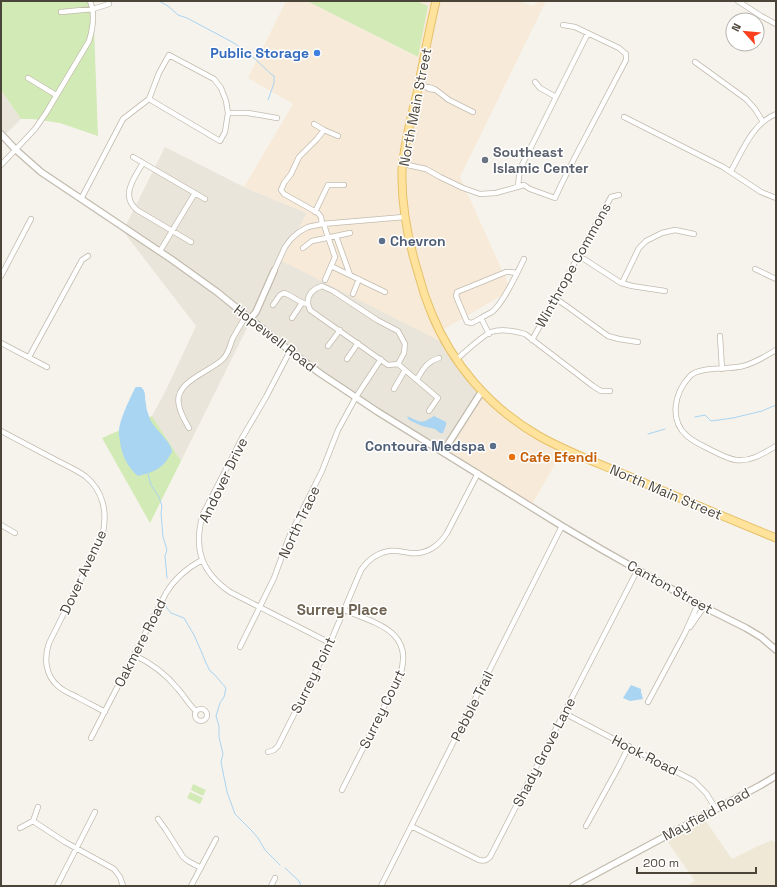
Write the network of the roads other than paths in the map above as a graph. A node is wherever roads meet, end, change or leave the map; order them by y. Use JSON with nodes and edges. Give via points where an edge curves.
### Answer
{"nodes":[{"id":1,"x":90,"y":1,"type":"edge"},
{"id":2,"x":436,"y":1,"type":"edge"},
{"id":3,"x":738,"y":1,"type":"edge"},
{"id":4,"x":109,"y":4,"type":"dead end"},
{"id":5,"x":93,"y":9,"type":"junction"},
{"id":6,"x":62,"y":12,"type":"dead end"},
{"id":7,"x":776,"y":24,"type":"edge"},
{"id":8,"x":563,"y":25,"type":"dead end"},
{"id":9,"x":588,"y":33,"type":"junction"},
{"id":10,"x":695,"y":62,"type":"dead end"},
{"id":11,"x":28,"y":78,"type":"dead end"},
{"id":12,"x":535,"y":82,"type":"dead end"},
{"id":13,"x":422,"y":86,"type":"junction"},
{"id":14,"x":56,"y":95,"type":"junction"},
{"id":15,"x":556,"y":97,"type":"junction"},
{"id":16,"x":149,"y":98,"type":"junction"},
{"id":17,"x":473,"y":112,"type":"dead end"},
{"id":18,"x":228,"y":113,"type":"junction"},
{"id":19,"x":776,"y":114,"type":"edge"},
{"id":20,"x":624,"y":117,"type":"dead end"},
{"id":21,"x":277,"y":118,"type":"dead end"},
{"id":22,"x":763,"y":122,"type":"junction"},
{"id":23,"x":314,"y":124,"type":"dead end"},
{"id":24,"x":324,"y":130,"type":"junction"},
{"id":25,"x":1,"y":134,"type":"edge"},
{"id":26,"x":338,"y":136,"type":"dead end"},
{"id":27,"x":15,"y":149,"type":"junction"},
{"id":28,"x":133,"y":157,"type":"dead end"},
{"id":29,"x":143,"y":163,"type":"junction"},
{"id":30,"x":403,"y":164,"type":"junction"},
{"id":31,"x":1,"y":165,"type":"edge"},
{"id":32,"x":731,"y":171,"type":"junction"},
{"id":33,"x":344,"y":185,"type":"dead end"},
{"id":34,"x":518,"y":187,"type":"junction"},
{"id":35,"x":195,"y":193,"type":"junction"},
{"id":36,"x":619,"y":195,"type":"dead end"},
{"id":37,"x":776,"y":198,"type":"edge"},
{"id":38,"x":81,"y":199,"type":"junction"},
{"id":39,"x":205,"y":200,"type":"dead end"},
{"id":40,"x":315,"y":212,"type":"junction"},
{"id":41,"x":404,"y":217,"type":"junction"},
{"id":42,"x":31,"y":219,"type":"dead end"},
{"id":43,"x":323,"y":224,"type":"junction"},
{"id":44,"x":172,"y":231,"type":"junction"},
{"id":45,"x":350,"y":233,"type":"dead end"},
{"id":46,"x":694,"y":234,"type":"dead end"},
{"id":47,"x":336,"y":236,"type":"junction"},
{"id":48,"x":328,"y":237,"type":"junction"},
{"id":49,"x":191,"y":242,"type":"dead end"},
{"id":50,"x":303,"y":248,"type":"dead end"},
{"id":51,"x":160,"y":251,"type":"junction"},
{"id":52,"x":88,"y":256,"type":"dead end"},
{"id":53,"x":578,"y":258,"type":"junction"},
{"id":54,"x":524,"y":259,"type":"dead end"},
{"id":55,"x":331,"y":266,"type":"junction"},
{"id":56,"x":755,"y":269,"type":"dead end"},
{"id":57,"x":274,"y":271,"type":"joint"},
{"id":58,"x":517,"y":273,"type":"junction"},
{"id":59,"x":350,"y":275,"type":"junction"},
{"id":60,"x":1,"y":276,"type":"edge"},
{"id":61,"x":359,"y":279,"type":"junction"},
{"id":62,"x":776,"y":279,"type":"edge"},
{"id":63,"x":325,"y":280,"type":"dead end"},
{"id":64,"x":622,"y":284,"type":"junction"},
{"id":65,"x":665,"y":291,"type":"dead end"},
{"id":66,"x":385,"y":292,"type":"dead end"},
{"id":67,"x":353,"y":294,"type":"dead end"},
{"id":68,"x":555,"y":298,"type":"junction"},
{"id":69,"x":302,"y":303,"type":"junction"},
{"id":70,"x":308,"y":304,"type":"junction"},
{"id":71,"x":273,"y":306,"type":"dead end"},
{"id":72,"x":248,"y":317,"type":"junction"},
{"id":73,"x":292,"y":318,"type":"dead end"},
{"id":74,"x":481,"y":318,"type":"junction"},
{"id":75,"x":340,"y":330,"type":"junction"},
{"id":76,"x":489,"y":334,"type":"junction"},
{"id":77,"x":720,"y":336,"type":"dead end"},
{"id":78,"x":532,"y":340,"type":"junction"},
{"id":79,"x":638,"y":342,"type":"dead end"},
{"id":80,"x":1,"y":343,"type":"edge"},
{"id":81,"x":358,"y":343,"type":"junction"},
{"id":82,"x":328,"y":346,"type":"dead end"},
{"id":83,"x":776,"y":350,"type":"edge"},
{"id":84,"x":290,"y":351,"type":"junction"},
{"id":85,"x":29,"y":357,"type":"junction"},
{"id":86,"x":439,"y":358,"type":"dead end"},
{"id":87,"x":348,"y":359,"type":"dead end"},
{"id":88,"x":457,"y":359,"type":"junction"},
{"id":89,"x":381,"y":360,"type":"junction"},
{"id":90,"x":398,"y":364,"type":"junction"},
{"id":91,"x":48,"y":367,"type":"dead end"},
{"id":92,"x":722,"y":369,"type":"junction"},
{"id":93,"x":406,"y":370,"type":"junction"},
{"id":94,"x":417,"y":379,"type":"junction"},
{"id":95,"x":394,"y":389,"type":"dead end"},
{"id":96,"x":482,"y":391,"type":"junction"},
{"id":97,"x":610,"y":391,"type":"dead end"},
{"id":98,"x":356,"y":397,"type":"junction"},
{"id":99,"x":429,"y":411,"type":"dead end"},
{"id":100,"x":188,"y":428,"type":"dead end"},
{"id":101,"x":1,"y":431,"type":"edge"},
{"id":102,"x":776,"y":446,"type":"edge"},
{"id":103,"x":443,"y":452,"type":"junction"},
{"id":104,"x":478,"y":473,"type":"junction"},
{"id":105,"x":1,"y":525,"type":"edge"},
{"id":106,"x":562,"y":526,"type":"junction"},
{"id":107,"x":15,"y":533,"type":"dead end"},
{"id":108,"x":776,"y":538,"type":"edge"},
{"id":109,"x":202,"y":560,"type":"junction"},
{"id":110,"x":638,"y":569,"type":"junction"},
{"id":111,"x":698,"y":604,"type":"junction"},
{"id":112,"x":260,"y":607,"type":"junction"},
{"id":113,"x":704,"y":607,"type":"junction"},
{"id":114,"x":344,"y":610,"type":"junction"},
{"id":115,"x":696,"y":615,"type":"junction"},
{"id":116,"x":330,"y":643,"type":"junction"},
{"id":117,"x":240,"y":647,"type":"dead end"},
{"id":118,"x":776,"y":650,"type":"edge"},
{"id":119,"x":134,"y":655,"type":"junction"},
{"id":120,"x":648,"y":702,"type":"dead end"},
{"id":121,"x":196,"y":711,"type":"dead end"},
{"id":122,"x":105,"y":712,"type":"junction"},
{"id":123,"x":564,"y":713,"type":"junction"},
{"id":124,"x":92,"y":738,"type":"dead end"},
{"id":125,"x":628,"y":746,"type":"junction"},
{"id":126,"x":268,"y":752,"type":"dead end"},
{"id":127,"x":775,"y":778,"type":"edge"},
{"id":128,"x":342,"y":790,"type":"dead end"},
{"id":129,"x":38,"y":807,"type":"dead end"},
{"id":130,"x":716,"y":809,"type":"junction"},
{"id":131,"x":95,"y":812,"type":"dead end"},
{"id":132,"x":158,"y":820,"type":"dead end"},
{"id":133,"x":33,"y":821,"type":"junction"},
{"id":134,"x":411,"y":826,"type":"junction"},
{"id":135,"x":586,"y":826,"type":"dead end"},
{"id":136,"x":20,"y":828,"type":"dead end"},
{"id":137,"x":216,"y":839,"type":"dead end"},
{"id":138,"x":76,"y":848,"type":"junction"},
{"id":139,"x":201,"y":868,"type":"junction"},
{"id":140,"x":275,"y":878,"type":"dead end"},
{"id":141,"x":57,"y":886,"type":"edge"},
{"id":142,"x":123,"y":886,"type":"edge"},
{"id":143,"x":191,"y":886,"type":"edge"},
{"id":144,"x":271,"y":886,"type":"edge"},
{"id":145,"x":381,"y":886,"type":"edge"},
{"id":146,"x":573,"y":886,"type":"edge"}],
"edges":[{"from":1,"to":5,"type":"street"},
{"from":2,"to":13,"type":"main road","name":"North Main Street"},
{"from":3,"to":7,"type":"street"},
{"from":4,"to":5,"type":"street"},
{"from":5,"to":6,"type":"street"},
{"from":5,"to":14,"type":"street","via":[[89,41]]},
{"from":8,"to":9,"type":"street"},
{"from":9,"to":15,"type":"street"},
{"from":9,"to":34,"type":"street","via":[[619,48],[626,54],[626,60],[555,198],[524,185]]},
{"from":10,"to":22,"type":"street","via":[[746,99]]},
{"from":11,"to":14,"type":"street"},
{"from":12,"to":15,"type":"street"},
{"from":13,"to":17,"type":"street","via":[[436,90]]},
{"from":13,"to":30,"type":"main road","name":"North Main Street","via":[[409,127]]},
{"from":14,"to":27,"type":"street","via":[[35,129]]},
{"from":15,"to":34,"type":"street","via":[[522,165]]},
{"from":16,"to":18,"type":"street","via":[[220,142],[225,132]]},
{"from":16,"to":18,"type":"street","via":[[169,55],[214,79],[221,88]]},
{"from":16,"to":38,"type":"street","via":[[123,119]]},
{"from":18,"to":21,"type":"street","via":[[248,113]]},
{"from":19,"to":22,"type":"street"},
{"from":20,"to":32,"type":"street"},
{"from":22,"to":32,"type":"street","via":[[751,136]]},
{"from":23,"to":24,"type":"street"},
{"from":24,"to":26,"type":"street"},
{"from":24,"to":40,"type":"street","via":[[299,157],[281,190]]},
{"from":25,"to":27,"type":"street","name":"Hopewell Road"},
{"from":27,"to":31,"type":"street"},
{"from":27,"to":38,"type":"street","name":"Hopewell Road","via":[[41,172]]},
{"from":28,"to":29,"type":"street"},
{"from":29,"to":35,"type":"street"},
{"from":29,"to":44,"type":"street","via":[[130,187],[129,199],[137,210]]},
{"from":30,"to":34,"type":"street","via":[[426,169],[480,194]]},
{"from":30,"to":41,"type":"main road","name":"North Main Street"},
{"from":32,"to":37,"type":"street","via":[[756,189]]},
{"from":33,"to":40,"type":"street","via":[[328,185]]},
{"from":35,"to":39,"type":"street"},
{"from":35,"to":44,"type":"street"},
{"from":36,"to":53,"type":"street","name":"Winthrope Commons","via":[[611,197]]},
{"from":38,"to":51,"type":"street","name":"Hopewell Road"},
{"from":40,"to":43,"type":"street","via":[[321,217]]},
{"from":41,"to":43,"type":"street"},
{"from":41,"to":88,"type":"main road","name":"North Main Street","via":[[428,305],[442,336]]},
{"from":42,"to":60,"type":"street"},
{"from":43,"to":48,"type":"street"},
{"from":43,"to":57,"type":"street","via":[[308,227],[291,238]]},
{"from":44,"to":49,"type":"street"},
{"from":44,"to":51,"type":"street"},
{"from":45,"to":47,"type":"street"},
{"from":46,"to":64,"type":"street","via":[[675,230],[646,241],[639,248]]},
{"from":47,"to":48,"type":"street"},
{"from":47,"to":59,"type":"street"},
{"from":48,"to":50,"type":"street","via":[[312,241]]},
{"from":48,"to":55,"type":"street","via":[[335,257]]},
{"from":51,"to":72,"type":"street","name":"Hopewell Road"},
{"from":52,"to":85,"type":"street","via":[[82,260]]},
{"from":53,"to":64,"type":"street","via":[[584,259]]},
{"from":53,"to":68,"type":"street","name":"Winthrope Commons"},
{"from":54,"to":58,"type":"street"},
{"from":55,"to":59,"type":"street"},
{"from":55,"to":63,"type":"street"},
{"from":56,"to":62,"type":"street"},
{"from":57,"to":72,"type":"street","via":[[256,312]]},
{"from":58,"to":74,"type":"street","via":[[500,302]]},
{"from":58,"to":74,"type":"street","via":[[506,272],[457,292],[456,296],[467,322],[472,323]]},
{"from":59,"to":61,"type":"street"},
{"from":61,"to":66,"type":"street"},
{"from":61,"to":67,"type":"street"},
{"from":64,"to":65,"type":"street"},
{"from":68,"to":78,"type":"street","name":"Winthrope Commons"},
{"from":68,"to":79,"type":"street","via":[[608,336]]},
{"from":69,"to":70,"type":"street"},
{"from":69,"to":71,"type":"street","via":[[284,293]]},
{"from":69,"to":73,"type":"street"},
{"from":70,"to":75,"type":"street","via":[[310,310]]},
{"from":70,"to":90,"type":"street","via":[[309,294],[322,286],[398,331],[405,344],[404,354]]},
{"from":72,"to":84,"type":"street","name":"Hopewell Road"},
{"from":72,"to":100,"type":"street","via":[[223,359],[182,389],[178,400],[179,407]]},
{"from":74,"to":76,"type":"street"},
{"from":75,"to":81,"type":"street"},
{"from":75,"to":82,"type":"street"},
{"from":76,"to":78,"type":"street","via":[[504,330],[515,331],[525,334]]},
{"from":76,"to":88,"type":"street"},
{"from":77,"to":92,"type":"street"},
{"from":78,"to":97,"type":"street","via":[[593,386],[601,391]]},
{"from":80,"to":85,"type":"street"},
{"from":81,"to":87,"type":"street"},
{"from":81,"to":89,"type":"street"},
{"from":83,"to":92,"type":"street","via":[[746,366]]},
{"from":84,"to":98,"type":"street","name":"Hopewell Road"},
{"from":84,"to":109,"type":"street","name":"Andover Drive","via":[[203,514],[198,537]]},
{"from":85,"to":91,"type":"street"},
{"from":86,"to":94,"type":"street","via":[[428,363]]},
{"from":88,"to":96,"type":"main road","name":"North Main Street"},
{"from":89,"to":90,"type":"street","via":[[388,365]]},
{"from":89,"to":98,"type":"street","name":"North Trace"},
{"from":90,"to":93,"type":"street"},
{"from":92,"to":102,"type":"street","via":[[697,372],[689,377],[683,386],[675,410],[683,432],[694,441],[737,460],[755,458]]},
{"from":93,"to":94,"type":"street"},
{"from":93,"to":95,"type":"street"},
{"from":94,"to":99,"type":"street","via":[[438,398]]},
{"from":96,"to":103,"type":"street"},
{"from":96,"to":108,"type":"main road","name":"North Main Street","via":[[516,421],[553,443]]},
{"from":98,"to":103,"type":"street","name":"Hopewell Road"},
{"from":98,"to":112,"type":"street","name":"North Trace","via":[[289,537]]},
{"from":101,"to":122,"type":"street","name":"Dover Avenue","via":[[79,472],[91,482],[101,496],[105,516],[102,537],[49,643],[46,667],[58,686]]},
{"from":103,"to":104,"type":"street","name":"Hopewell Road"},
{"from":104,"to":106,"type":"street","name":"Hopewell Road"},
{"from":104,"to":114,"type":"street","name":"Surrey Point","via":[[441,542],[423,552],[390,550],[372,557],[361,570]]},
{"from":105,"to":107,"type":"street"},
{"from":106,"to":110,"type":"street","name":"Canton Street"},
{"from":106,"to":134,"type":"street","name":"Pebble Trail"},
{"from":109,"to":112,"type":"street","name":"Andover Drive","via":[[221,586]]},
{"from":109,"to":119,"type":"street","name":"Oakmere Road","via":[[184,571],[170,586]]},
{"from":110,"to":111,"type":"street","name":"Canton Street"},
{"from":110,"to":123,"type":"street","name":"Shady Grove Lane"},
{"from":111,"to":113,"type":"street","name":"Canton Street"},
{"from":111,"to":115,"type":"street"},
{"from":112,"to":116,"type":"street","name":"Andover Drive"},
{"from":112,"to":117,"type":"street","name":"North Trace"},
{"from":113,"to":115,"type":"street"},
{"from":113,"to":118,"type":"street","name":"Canton Street","via":[[746,628]]},
{"from":114,"to":116,"type":"street","name":"Surrey Point"},
{"from":114,"to":128,"type":"street","name":"Surrey Court","via":[[391,631],[400,644],[404,660],[400,675]]},
{"from":115,"to":120,"type":"street"},
{"from":116,"to":126,"type":"street","name":"Surrey Point","via":[[278,746]]},
{"from":119,"to":121,"type":"street","via":[[166,676]]},
{"from":119,"to":122,"type":"street","name":"Oakmere Road"},
{"from":122,"to":124,"type":"street","name":"Oakmere Road"},
{"from":123,"to":125,"type":"street","name":"Hook Road"},
{"from":123,"to":134,"type":"street","name":"Shady Grove Lane","via":[[487,860],[478,860]]},
{"from":125,"to":130,"type":"street","name":"Hook Road","via":[[694,781],[706,793]]},
{"from":125,"to":135,"type":"street"},
{"from":127,"to":130,"type":"street","name":"Mayfield Road"},
{"from":129,"to":133,"type":"street"},
{"from":130,"to":146,"type":"street","name":"Mayfield Road"},
{"from":131,"to":138,"type":"street"},
{"from":132,"to":139,"type":"street","via":[[183,858]]},
{"from":133,"to":136,"type":"street"},
{"from":133,"to":138,"type":"street"},
{"from":134,"to":145,"type":"street","name":"Pebble Trail"},
{"from":137,"to":139,"type":"street"},
{"from":138,"to":141,"type":"street"},
{"from":138,"to":142,"type":"street","via":[[114,869]]},
{"from":139,"to":143,"type":"street"},
{"from":140,"to":144,"type":"street"}]}
